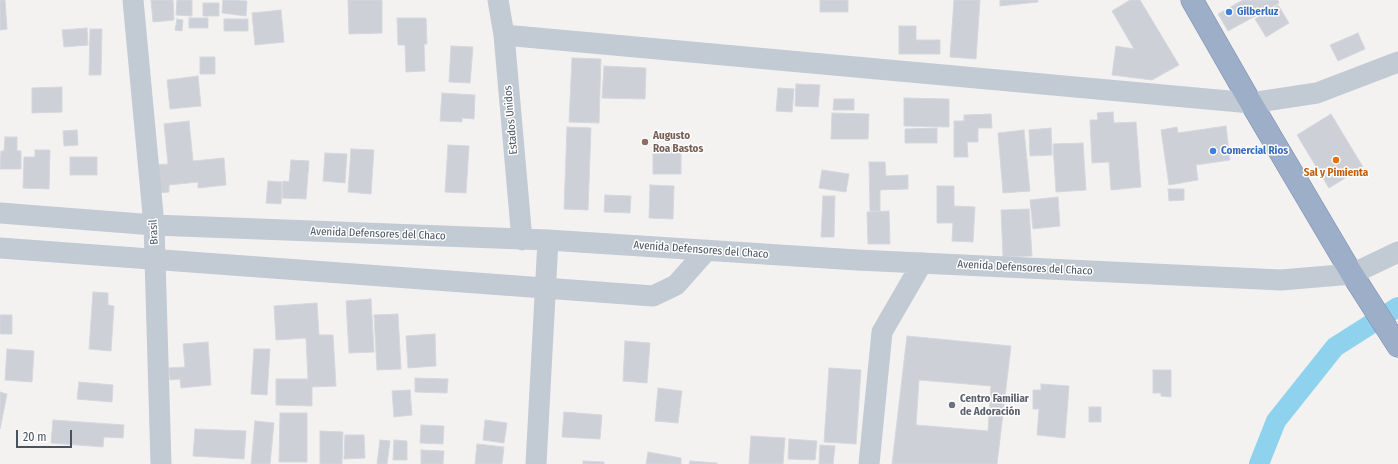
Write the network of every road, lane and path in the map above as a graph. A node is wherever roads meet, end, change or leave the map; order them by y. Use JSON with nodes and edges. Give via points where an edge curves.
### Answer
{"nodes":[{"id":1,"x":133,"y":0,"type":"edge"},
{"id":2,"x":498,"y":0,"type":"edge"},
{"id":3,"x":1192,"y":0,"type":"edge"},
{"id":4,"x":504,"y":35,"type":"junction"},
{"id":5,"x":1398,"y":62,"type":"edge"},
{"id":6,"x":1251,"y":103,"type":"junction"},
{"id":7,"x":0,"y":213,"type":"edge"},
{"id":8,"x":154,"y":225,"type":"junction"},
{"id":9,"x":522,"y":240,"type":"junction"},
{"id":10,"x":548,"y":240,"type":"junction"},
{"id":11,"x":0,"y":248,"type":"edge"},
{"id":12,"x":707,"y":250,"type":"junction"},
{"id":13,"x":1398,"y":252,"type":"edge"},
{"id":14,"x":155,"y":260,"type":"junction"},
{"id":15,"x":922,"y":263,"type":"junction"},
{"id":16,"x":1352,"y":274,"type":"junction"},
{"id":17,"x":545,"y":288,"type":"junction"},
{"id":18,"x":1398,"y":346,"type":"edge"},
{"id":19,"x":161,"y":464,"type":"edge"},
{"id":20,"x":536,"y":464,"type":"edge"},
{"id":21,"x":869,"y":464,"type":"edge"}],
"edges":[{"from":1,"to":8,"type":"street","name":"Brasil"},
{"from":2,"to":4,"type":"street","name":"Estados Unidos"},
{"from":3,"to":6,"type":"highway"},
{"from":4,"to":6,"type":"street"},
{"from":4,"to":9,"type":"street","name":"Estados Unidos"},
{"from":5,"to":6,"type":"street","via":[[1317,93]]},
{"from":6,"to":16,"type":"highway"},
{"from":7,"to":8,"type":"street","name":"Avenida Defensores del Chaco"},
{"from":8,"to":9,"type":"street","name":"Avenida Defensores del Chaco"},
{"from":8,"to":14,"type":"street","name":"Brasil"},
{"from":9,"to":10,"type":"street","name":"Avenida Defensores del Chaco"},
{"from":10,"to":12,"type":"street","name":"Avenida Defensores del Chaco"},
{"from":10,"to":17,"type":"street"},
{"from":11,"to":14,"type":"street"},
{"from":12,"to":15,"type":"street","name":"Avenida Defensores del Chaco"},
{"from":12,"to":17,"type":"street","via":[[676,285],[653,296]]},
{"from":13,"to":16,"type":"street","name":"Avenida Defensores del Chaco"},
{"from":14,"to":17,"type":"street"},
{"from":14,"to":19,"type":"street","name":"Brasil"},
{"from":15,"to":16,"type":"street","name":"Avenida Defensores del Chaco","via":[[1281,280]]},
{"from":15,"to":21,"type":"street","via":[[882,332]]},
{"from":16,"to":18,"type":"highway"},
{"from":17,"to":20,"type":"street"}]}
